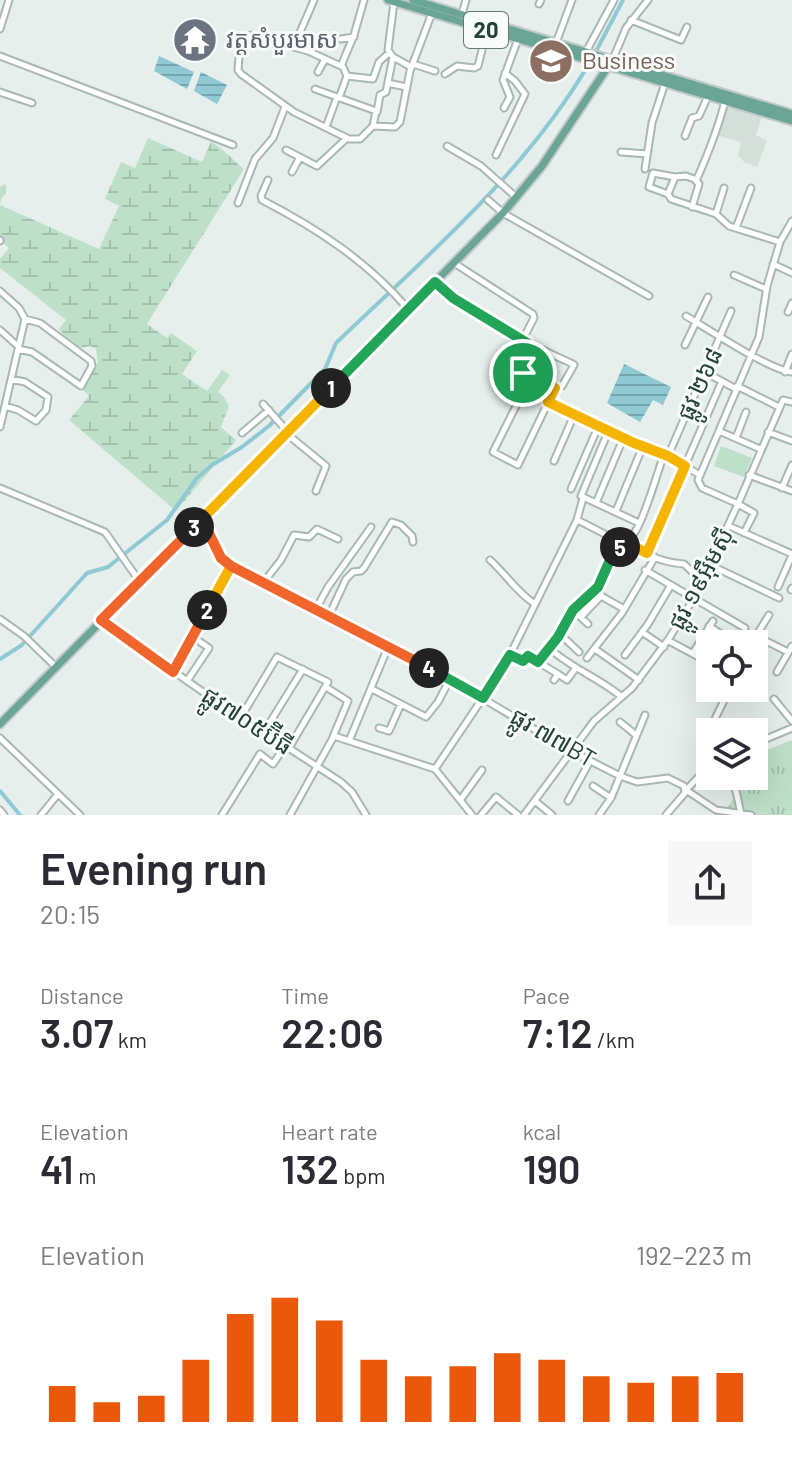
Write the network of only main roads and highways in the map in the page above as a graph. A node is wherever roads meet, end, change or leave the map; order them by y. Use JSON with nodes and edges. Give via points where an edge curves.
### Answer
{"nodes":[{"id":1,"x":413,"y":0,"type":"edge"},
{"id":2,"x":391,"y":1,"type":"edge"},
{"id":3,"x":460,"y":18,"type":"junction"},
{"id":4,"x":585,"y":56,"type":"junction"},
{"id":5,"x":607,"y":62,"type":"junction"},
{"id":6,"x":792,"y":114,"type":"edge"},
{"id":7,"x":792,"y":121,"type":"edge"},
{"id":8,"x":0,"y":724,"type":"edge"}],
"edges":[{"from":1,"to":3,"type":"main road","number":"20"},
{"from":2,"to":3,"type":"main road","number":"20"},
{"from":3,"to":4,"type":"main road","number":"20"},
{"from":3,"to":4,"type":"main road","number":"20","via":[[556,43]]},
{"from":4,"to":5,"type":"main road","number":"20"},
{"from":5,"to":6,"type":"main road","number":"20"},
{"from":5,"to":7,"type":"main road","number":"20"},
{"from":5,"to":8,"type":"main road","via":[[549,157],[517,198]]}]}
